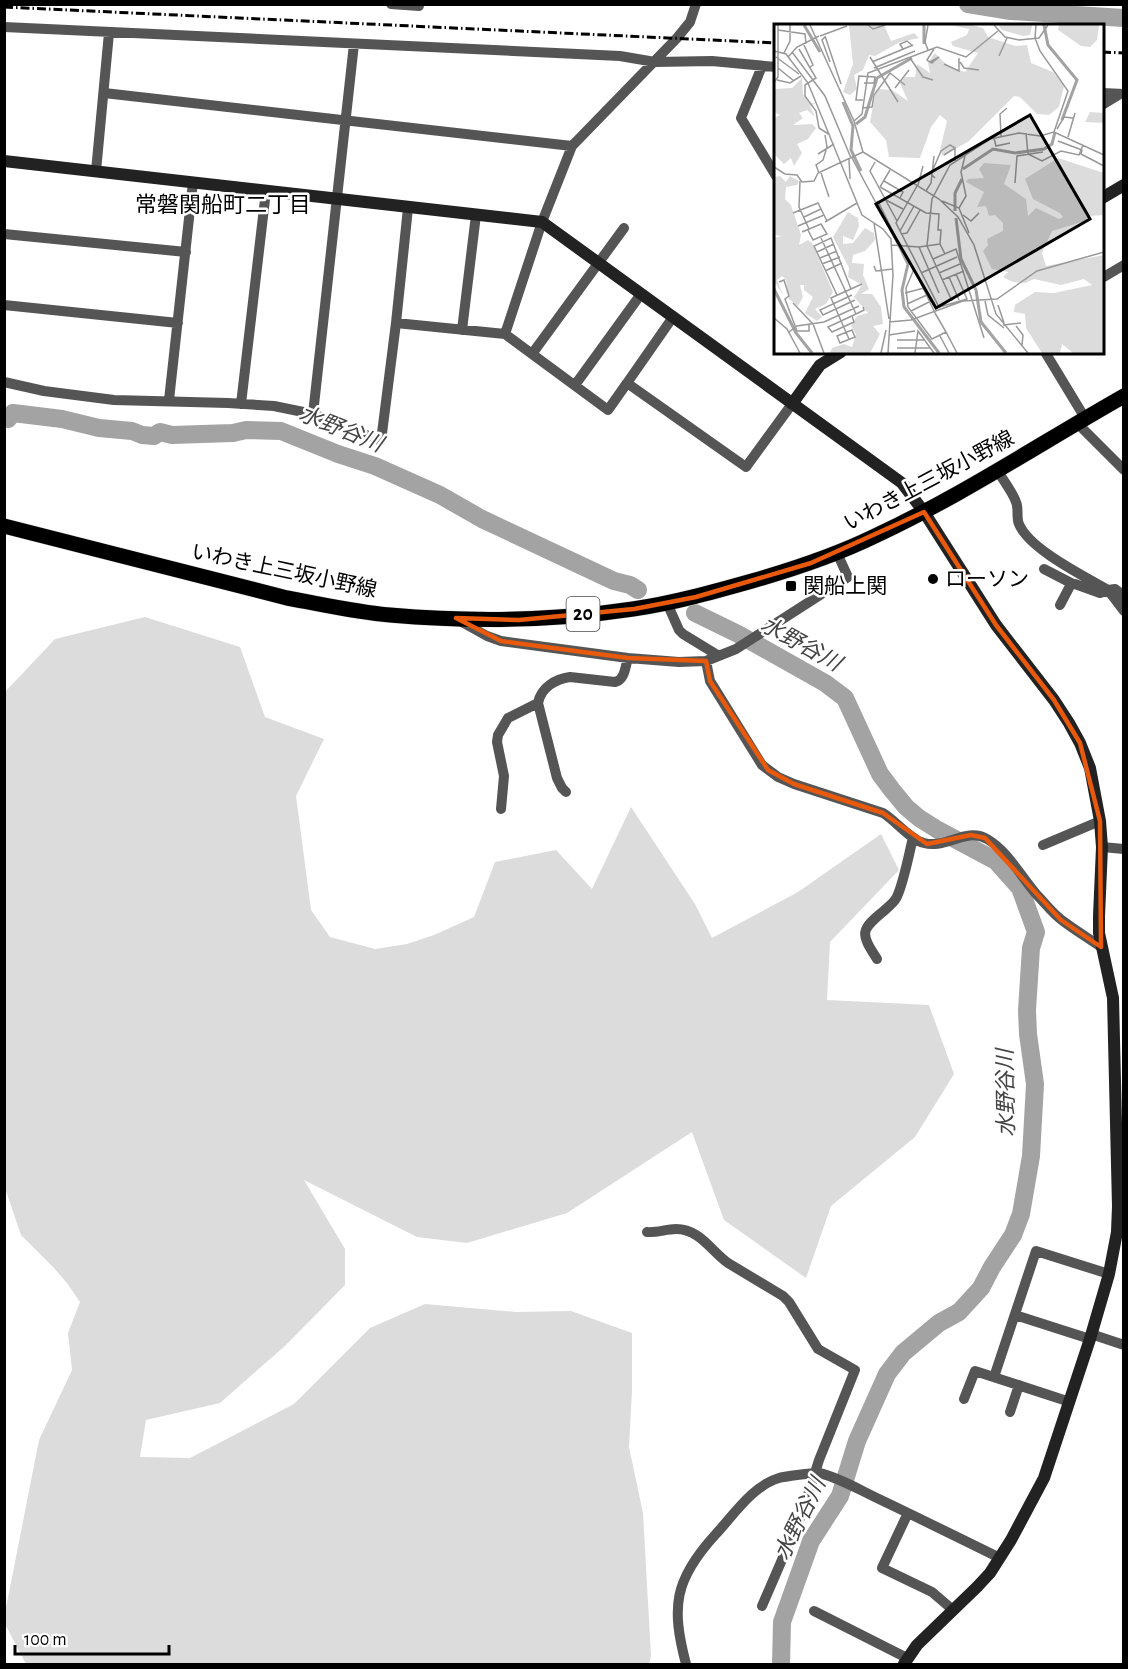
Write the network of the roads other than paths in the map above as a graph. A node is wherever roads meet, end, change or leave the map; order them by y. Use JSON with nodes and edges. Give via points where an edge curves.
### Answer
{"nodes":[{"id":1,"x":391,"y":4,"type":"edge"},
{"id":2,"x":419,"y":4,"type":"edge"},
{"id":3,"x":695,"y":9,"type":"edge"},
{"id":4,"x":4,"y":27,"type":"edge"},
{"id":5,"x":110,"y":33,"type":"junction"},
{"id":6,"x":354,"y":44,"type":"junction"},
{"id":7,"x":655,"y":62,"type":"junction"},
{"id":8,"x":762,"y":66,"type":"junction"},
{"id":9,"x":774,"y":67,"type":"edge"},
{"id":10,"x":104,"y":93,"type":"junction"},
{"id":11,"x":1104,"y":93,"type":"edge"},
{"id":12,"x":1122,"y":94,"type":"edge"},
{"id":13,"x":1104,"y":104,"type":"edge"},
{"id":14,"x":345,"y":119,"type":"junction"},
{"id":15,"x":572,"y":146,"type":"junction"},
{"id":16,"x":4,"y":161,"type":"edge"},
{"id":17,"x":96,"y":171,"type":"junction"},
{"id":18,"x":774,"y":173,"type":"edge"},
{"id":19,"x":193,"y":182,"type":"junction"},
{"id":20,"x":1124,"y":185,"type":"edge"},
{"id":21,"x":266,"y":191,"type":"junction"},
{"id":22,"x":1104,"y":197,"type":"edge"},
{"id":23,"x":337,"y":199,"type":"junction"},
{"id":24,"x":408,"y":208,"type":"junction"},
{"id":25,"x":476,"y":215,"type":"junction"},
{"id":26,"x":542,"y":222,"type":"junction"},
{"id":27,"x":624,"y":228,"type":"dead end"},
{"id":28,"x":4,"y":234,"type":"edge"},
{"id":29,"x":186,"y":252,"type":"junction"},
{"id":30,"x":598,"y":263,"type":"junction"},
{"id":31,"x":1124,"y":265,"type":"edge"},
{"id":32,"x":1104,"y":277,"type":"edge"},
{"id":33,"x":641,"y":294,"type":"junction"},
{"id":34,"x":4,"y":305,"type":"edge"},
{"id":35,"x":673,"y":317,"type":"junction"},
{"id":36,"x":178,"y":323,"type":"junction"},
{"id":37,"x":396,"y":323,"type":"junction"},
{"id":38,"x":462,"y":330,"type":"junction"},
{"id":39,"x":505,"y":334,"type":"junction"},
{"id":40,"x":532,"y":354,"type":"junction"},
{"id":41,"x":839,"y":354,"type":"edge"},
{"id":42,"x":1046,"y":354,"type":"edge"},
{"id":43,"x":4,"y":382,"type":"edge"},
{"id":44,"x":627,"y":383,"type":"junction"},
{"id":45,"x":575,"y":385,"type":"junction"},
{"id":46,"x":1124,"y":396,"type":"edge"},
{"id":47,"x":170,"y":400,"type":"junction"},
{"id":48,"x":241,"y":404,"type":"junction"},
{"id":49,"x":792,"y":404,"type":"junction"},
{"id":50,"x":313,"y":414,"type":"junction"},
{"id":51,"x":1081,"y":421,"type":"junction"},
{"id":52,"x":997,"y":470,"type":"junction"},
{"id":53,"x":1124,"y":470,"type":"edge"},
{"id":54,"x":924,"y":512,"type":"junction"},
{"id":55,"x":4,"y":526,"type":"edge"},
{"id":56,"x":837,"y":553,"type":"junction"},
{"id":57,"x":1044,"y":570,"type":"dead end"},
{"id":58,"x":1073,"y":584,"type":"junction"},
{"id":59,"x":1108,"y":590,"type":"junction"},
{"id":60,"x":1124,"y":596,"type":"edge"},
{"id":61,"x":667,"y":603,"type":"junction"},
{"id":62,"x":1060,"y":605,"type":"dead end"},
{"id":63,"x":1124,"y":611,"type":"edge"},
{"id":64,"x":456,"y":618,"type":"junction"},
{"id":65,"x":719,"y":657,"type":"junction"},
{"id":66,"x":628,"y":658,"type":"junction"},
{"id":67,"x":706,"y":661,"type":"junction"},
{"id":68,"x":538,"y":703,"type":"junction"},
{"id":69,"x":567,"y":792,"type":"dead end"},
{"id":70,"x":501,"y":809,"type":"dead end"},
{"id":71,"x":1100,"y":821,"type":"junction"},
{"id":72,"x":913,"y":837,"type":"junction"},
{"id":73,"x":1043,"y":845,"type":"dead end"},
{"id":74,"x":1102,"y":847,"type":"junction"},
{"id":75,"x":1124,"y":849,"type":"edge"},
{"id":76,"x":1101,"y":947,"type":"junction"},
{"id":77,"x":877,"y":960,"type":"dead end"},
{"id":78,"x":647,"y":1232,"type":"dead end"},
{"id":79,"x":1109,"y":1274,"type":"junction"},
{"id":80,"x":1015,"y":1315,"type":"junction"},
{"id":81,"x":1090,"y":1337,"type":"junction"},
{"id":82,"x":1124,"y":1345,"type":"edge"},
{"id":83,"x":994,"y":1377,"type":"junction"},
{"id":84,"x":1019,"y":1385,"type":"junction"},
{"id":85,"x":964,"y":1399,"type":"dead end"},
{"id":86,"x":1070,"y":1402,"type":"junction"},
{"id":87,"x":1010,"y":1413,"type":"dead end"},
{"id":88,"x":816,"y":1472,"type":"junction"},
{"id":89,"x":908,"y":1513,"type":"junction"},
{"id":90,"x":1000,"y":1558,"type":"junction"},
{"id":91,"x":762,"y":1606,"type":"dead end"},
{"id":92,"x":953,"y":1610,"type":"junction"},
{"id":93,"x":814,"y":1611,"type":"dead end"},
{"id":94,"x":906,"y":1661,"type":"edge"},
{"id":95,"x":686,"y":1665,"type":"edge"}],
"edges":[{"from":1,"to":2,"type":"street"},
{"from":3,"to":7,"type":"street","via":[[690,22]]},
{"from":4,"to":5,"type":"street"},
{"from":5,"to":6,"type":"street"},
{"from":5,"to":10,"type":"street"},
{"from":6,"to":7,"type":"street","via":[[620,56]]},
{"from":6,"to":14,"type":"street"},
{"from":7,"to":8,"type":"street","via":[[712,60]]},
{"from":7,"to":15,"type":"street"},
{"from":8,"to":9,"type":"street"},
{"from":8,"to":18,"type":"street","via":[[741,118]]},
{"from":10,"to":14,"type":"street"},
{"from":10,"to":17,"type":"street"},
{"from":11,"to":12,"type":"street"},
{"from":12,"to":13,"type":"street"},
{"from":14,"to":15,"type":"street"},
{"from":14,"to":23,"type":"street"},
{"from":15,"to":26,"type":"street"},
{"from":16,"to":17,"type":"street"},
{"from":17,"to":19,"type":"street"},
{"from":19,"to":21,"type":"street"},
{"from":19,"to":29,"type":"street"},
{"from":20,"to":22,"type":"street"},
{"from":21,"to":23,"type":"street"},
{"from":21,"to":48,"type":"street"},
{"from":23,"to":24,"type":"street"},
{"from":23,"to":50,"type":"street"},
{"from":24,"to":25,"type":"street"},
{"from":24,"to":37,"type":"street"},
{"from":25,"to":26,"type":"street"},
{"from":25,"to":38,"type":"street"},
{"from":26,"to":30,"type":"street"},
{"from":26,"to":39,"type":"street"},
{"from":27,"to":30,"type":"street"},
{"from":28,"to":29,"type":"street"},
{"from":29,"to":36,"type":"street"},
{"from":30,"to":33,"type":"street"},
{"from":30,"to":40,"type":"street"},
{"from":31,"to":32,"type":"street"},
{"from":33,"to":35,"type":"street"},
{"from":33,"to":45,"type":"street"},
{"from":34,"to":36,"type":"street"},
{"from":35,"to":44,"type":"street"},
{"from":35,"to":49,"type":"street"},
{"from":36,"to":47,"type":"street"},
{"from":37,"to":38,"type":"street"},
{"from":37,"to":50,"type":"street","via":[[381,441]]},
{"from":38,"to":39,"type":"street"},
{"from":39,"to":40,"type":"street"},
{"from":40,"to":45,"type":"street"},
{"from":41,"to":49,"type":"street","via":[[820,365]]},
{"from":42,"to":51,"type":"street"},
{"from":43,"to":47,"type":"street","via":[[114,400]]},
{"from":44,"to":45,"type":"street","via":[[608,410]]},
{"from":44,"to":49,"type":"street","via":[[746,467]]},
{"from":46,"to":51,"type":"main road","name":"いわき上三坂小野線","number":"20"},
{"from":47,"to":48,"type":"street"},
{"from":48,"to":50,"type":"street"},
{"from":49,"to":54,"type":"street","via":[[902,483]]},
{"from":51,"to":52,"type":"main road","name":"いわき上三坂小野線","number":"20"},
{"from":51,"to":53,"type":"street"},
{"from":52,"to":54,"type":"main road","name":"いわき上三坂小野線","number":"20"},
{"from":52,"to":59,"type":"street","via":[[1018,504],[1019,525],[1025,535],[1038,548]]},
{"from":54,"to":56,"type":"main road","name":"いわき上三坂小野線","number":"20"},
{"from":54,"to":71,"type":"street","via":[[996,626],[1069,723],[1090,768]]},
{"from":55,"to":64,"type":"main road","name":"いわき上三坂小野線","number":"20","via":[[287,598],[388,615]]},
{"from":56,"to":61,"type":"main road","name":"いわき上三坂小野線","number":"20","via":[[784,572]]},
{"from":56,"to":65,"type":"street","via":[[848,577]]},
{"from":57,"to":58,"type":"street"},
{"from":58,"to":59,"type":"street","via":[[1100,593]]},
{"from":58,"to":62,"type":"street"},
{"from":59,"to":60,"type":"street","via":[[1115,589]]},
{"from":59,"to":63,"type":"street"},
{"from":61,"to":64,"type":"main road","name":"いわき上三坂小野線","number":"20","via":[[519,620]]},
{"from":61,"to":65,"type":"street","via":[[679,630]]},
{"from":64,"to":66,"type":"street","via":[[501,641]]},
{"from":65,"to":67,"type":"street"},
{"from":66,"to":67,"type":"street"},
{"from":66,"to":68,"type":"street","via":[[620,681],[564,678],[545,689]]},
{"from":67,"to":72,"type":"street","via":[[710,681],[762,765],[794,784],[883,813]]},
{"from":68,"to":69,"type":"street","via":[[557,778]]},
{"from":68,"to":70,"type":"street","via":[[508,718],[498,735],[504,776]]},
{"from":71,"to":73,"type":"street"},
{"from":71,"to":74,"type":"street"},
{"from":72,"to":76,"type":"street","via":[[927,844],[971,835],[994,843],[1061,920]]},
{"from":72,"to":77,"type":"street","via":[[895,900],[866,928],[866,942]]},
{"from":74,"to":75,"type":"street"},
{"from":74,"to":76,"type":"street"},
{"from":76,"to":79,"type":"street","via":[[1113,998],[1118,1206]]},
{"from":78,"to":88,"type":"street","via":[[683,1230],[709,1244],[722,1258],[783,1296],[818,1349],[855,1370]]},
{"from":79,"to":80,"type":"street","via":[[1036,1251]]},
{"from":79,"to":81,"type":"street"},
{"from":80,"to":81,"type":"street"},
{"from":80,"to":83,"type":"street"},
{"from":81,"to":82,"type":"street"},
{"from":81,"to":86,"type":"street"},
{"from":83,"to":84,"type":"street"},
{"from":83,"to":85,"type":"street","via":[[975,1371]]},
{"from":84,"to":86,"type":"street"},
{"from":84,"to":87,"type":"street"},
{"from":86,"to":90,"type":"street","via":[[1044,1478]]},
{"from":88,"to":89,"type":"street"},
{"from":88,"to":91,"type":"street"},
{"from":88,"to":95,"type":"street","via":[[779,1478],[763,1486],[698,1554],[681,1585],[678,1605]]},
{"from":89,"to":90,"type":"street"},
{"from":89,"to":92,"type":"street","via":[[882,1568],[932,1592]]},
{"from":90,"to":92,"type":"street"},
{"from":92,"to":94,"type":"street"},
{"from":93,"to":94,"type":"street"}]}
